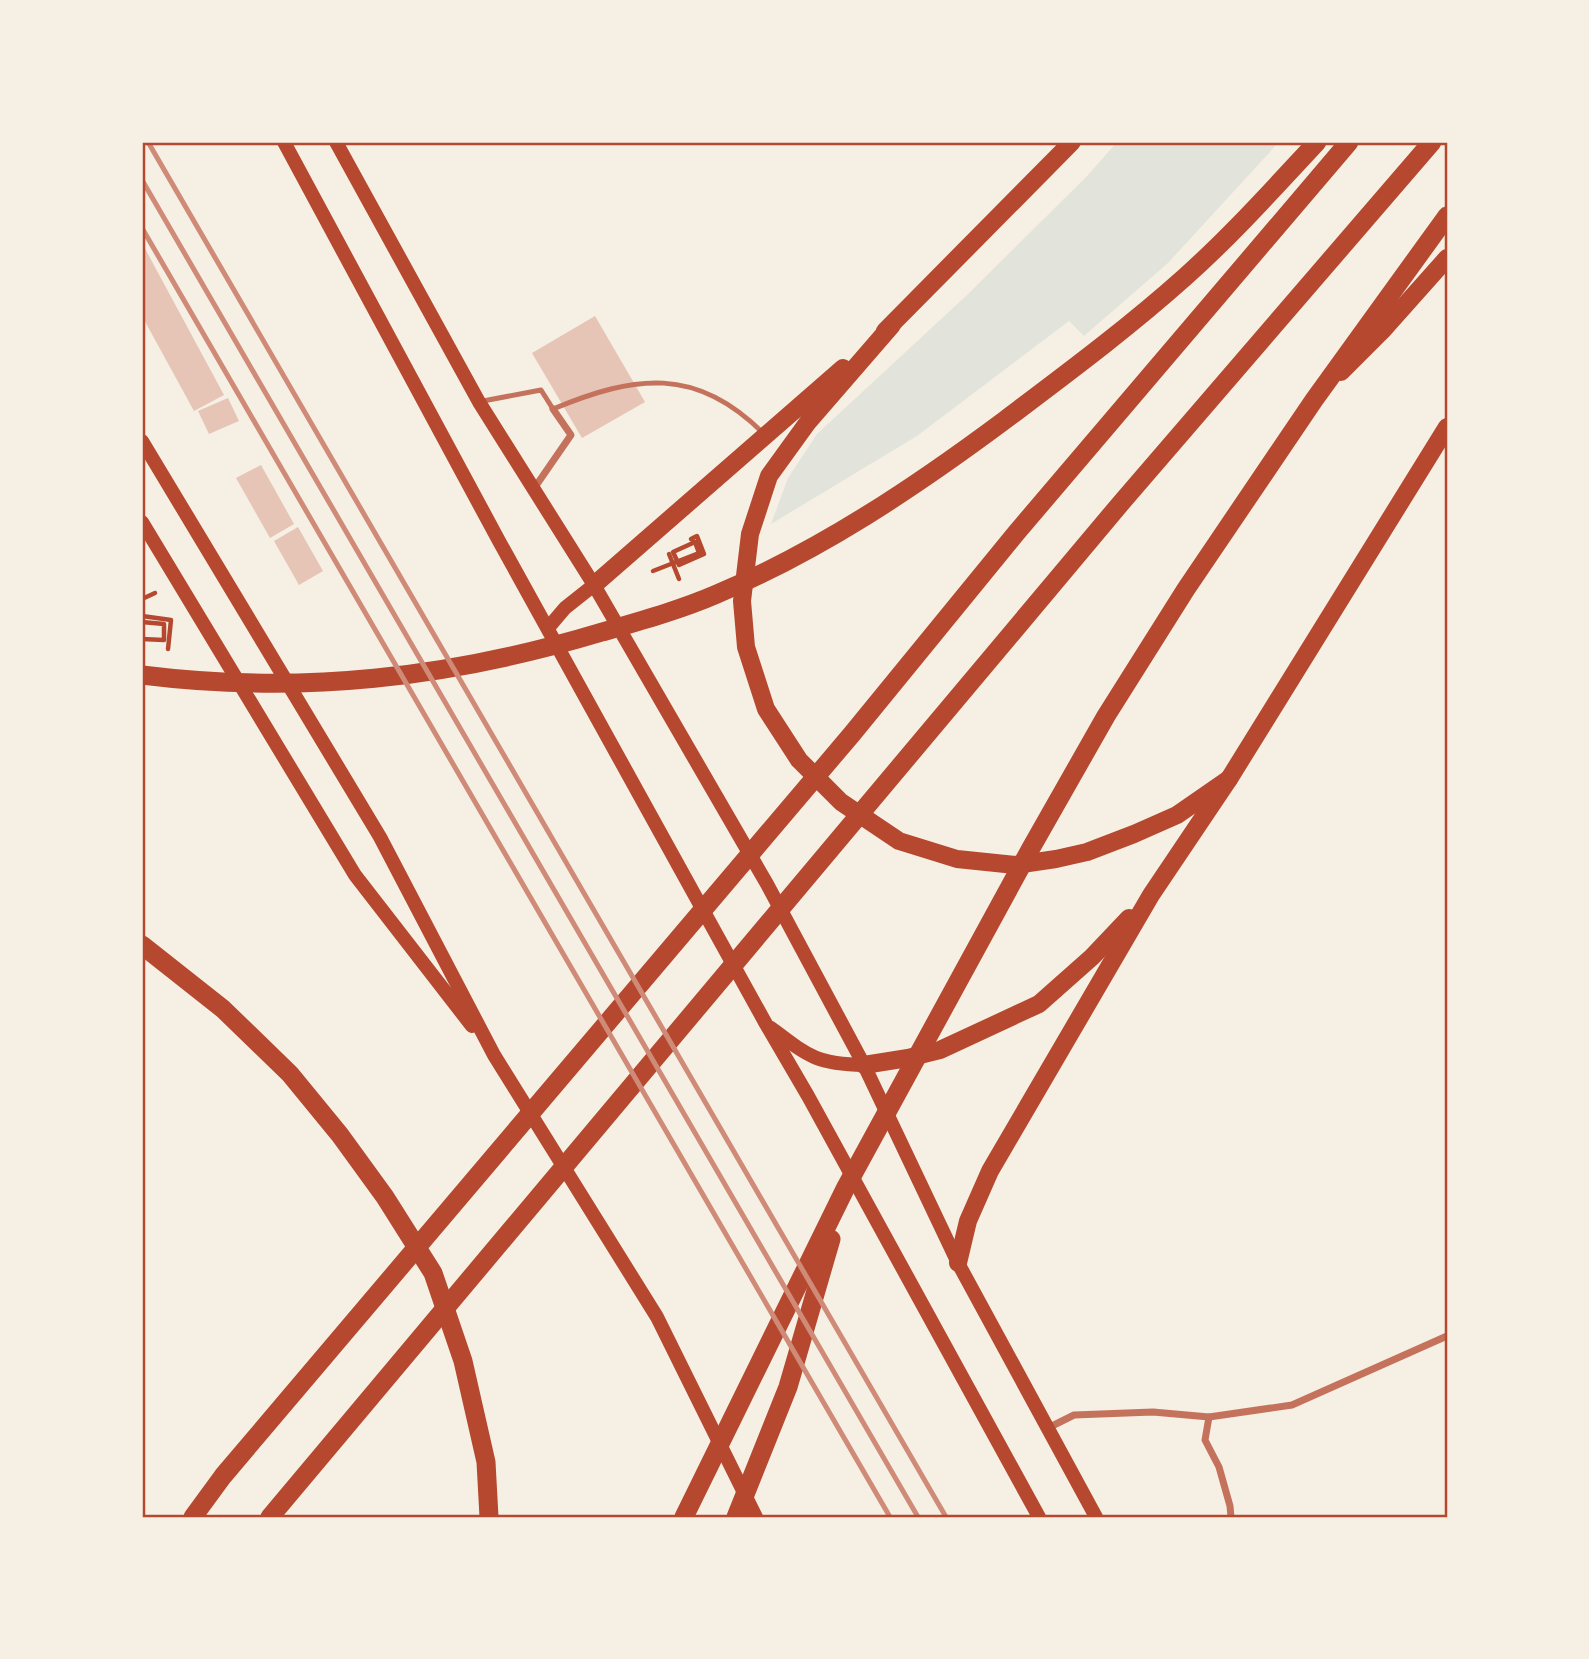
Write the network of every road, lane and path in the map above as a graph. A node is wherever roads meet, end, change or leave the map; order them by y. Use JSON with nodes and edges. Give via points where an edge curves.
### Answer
{"nodes":[{"id":1,"x":284,"y":142,"type":"edge"},
{"id":2,"x":335,"y":142,"type":"edge"},
{"id":3,"x":1072,"y":142,"type":"edge"},
{"id":4,"x":1317,"y":142,"type":"edge"},
{"id":5,"x":1349,"y":142,"type":"edge"},
{"id":6,"x":1432,"y":142,"type":"edge"},
{"id":7,"x":1447,"y":216,"type":"edge"},
{"id":8,"x":1447,"y":258,"type":"edge"},
{"id":9,"x":892,"y":325,"type":"junction"},
{"id":10,"x":1314,"y":400,"type":"junction"},
{"id":11,"x":479,"y":402,"type":"junction"},
{"id":12,"x":554,"y":409,"type":"junction"},
{"id":13,"x":1447,"y":427,"type":"edge"},
{"id":14,"x":765,"y":436,"type":"junction"},
{"id":15,"x":142,"y":441,"type":"edge"},
{"id":16,"x":533,"y":490,"type":"junction"},
{"id":17,"x":142,"y":522,"type":"edge"},
{"id":18,"x":664,"y":568,"type":"dead end"},
{"id":19,"x":679,"y":579,"type":"dead end"},
{"id":20,"x":594,"y":585,"type":"junction"},
{"id":21,"x":142,"y":616,"type":"edge"},
{"id":22,"x":142,"y":622,"type":"edge"},
{"id":23,"x":548,"y":628,"type":"junction"},
{"id":24,"x":142,"y":639,"type":"edge"},
{"id":25,"x":168,"y":651,"type":"dead end"},
{"id":26,"x":142,"y":676,"type":"edge"},
{"id":27,"x":1229,"y":779,"type":"junction"},
{"id":28,"x":1151,"y":895,"type":"junction"},
{"id":29,"x":142,"y":945,"type":"edge"},
{"id":30,"x":766,"y":1024,"type":"junction"},
{"id":31,"x":494,"y":1055,"type":"junction"},
{"id":32,"x":864,"y":1065,"type":"junction"},
{"id":33,"x":846,"y":1188,"type":"junction"},
{"id":34,"x":958,"y":1263,"type":"junction"},
{"id":35,"x":1447,"y":1336,"type":"edge"},
{"id":36,"x":1209,"y":1417,"type":"junction"},
{"id":37,"x":1048,"y":1428,"type":"junction"},
{"id":38,"x":271,"y":1516,"type":"edge"},
{"id":39,"x":193,"y":1517,"type":"edge"},
{"id":40,"x":489,"y":1517,"type":"edge"},
{"id":41,"x":684,"y":1517,"type":"edge"},
{"id":42,"x":736,"y":1517,"type":"edge"},
{"id":43,"x":756,"y":1517,"type":"edge"},
{"id":44,"x":1039,"y":1517,"type":"edge"},
{"id":45,"x":1096,"y":1517,"type":"edge"},
{"id":46,"x":1231,"y":1517,"type":"edge"}],
"edges":[{"from":1,"to":23,"type":"main road"},
{"from":2,"to":11,"type":"main road"},
{"from":3,"to":9,"type":"main road"},
{"from":4,"to":26,"type":"highway","via":[[1186,276],[982,438],[864,518],[716,595],[534,652],[467,667],[388,678],[257,684]]},
{"from":5,"to":39,"type":"highway"},
{"from":6,"to":38,"type":"highway","via":[[1184,429]]},
{"from":7,"to":10,"type":"highway"},
{"from":8,"to":10,"type":"main road"},
{"from":9,"to":14,"type":"main road"},
{"from":9,"to":27,"type":"main road","via":[[808,422],[769,476],[750,534],[742,601],[746,647],[766,709],[799,760],[841,802],[899,841],[957,859],[1015,865],[1087,852],[1134,834],[1177,815]]},
{"from":10,"to":33,"type":"highway","via":[[1106,716]]},
{"from":11,"to":12,"type":"lane","via":[[541,390]]},
{"from":11,"to":16,"type":"main road"},
{"from":12,"to":14,"type":"lane","via":[[627,383],[680,384],[706,391],[734,407]]},
{"from":12,"to":16,"type":"street","via":[[571,435]]},
{"from":13,"to":27,"type":"main road"},
{"from":14,"to":20,"type":"main road"},
{"from":15,"to":31,"type":"main road","via":[[380,837]]},
{"from":16,"to":20,"type":"main road"},
{"from":17,"to":31,"type":"main road","via":[[355,875]]},
{"from":18,"to":19,"type":"path","via":[[676,563],[688,558],[699,552],[695,542],[673,552],[676,558],[679,565],[704,554],[697,536],[667,548],[671,558],[675,569]]},
{"from":20,"to":23,"type":"main road"},
{"from":20,"to":32,"type":"main road","via":[[767,884]]},
{"from":21,"to":25,"type":"path","via":[[171,620]]},
{"from":22,"to":24,"type":"path","via":[[164,624],[164,640]]},
{"from":23,"to":30,"type":"main road"},
{"from":27,"to":28,"type":"main road"},
{"from":28,"to":32,"type":"main road","via":[[1039,1004],[940,1050]]},
{"from":28,"to":34,"type":"main road","via":[[990,1171],[968,1221]]},
{"from":29,"to":40,"type":"highway","via":[[223,1009],[290,1074],[385,1197],[433,1273],[463,1361],[481,1437]]},
{"from":30,"to":32,"type":"main road","via":[[807,1055],[829,1063]]},
{"from":30,"to":44,"type":"main road"},
{"from":31,"to":43,"type":"main road","via":[[657,1317]]},
{"from":32,"to":34,"type":"main road"},
{"from":33,"to":41,"type":"highway"},
{"from":33,"to":42,"type":"highway","via":[[788,1387]]},
{"from":34,"to":37,"type":"main road"},
{"from":35,"to":36,"type":"street","via":[[1292,1405]]},
{"from":36,"to":37,"type":"street","via":[[1153,1412],[1074,1415]]},
{"from":36,"to":46,"type":"street","via":[[1205,1440],[1219,1467]]},
{"from":37,"to":45,"type":"main road"}]}
